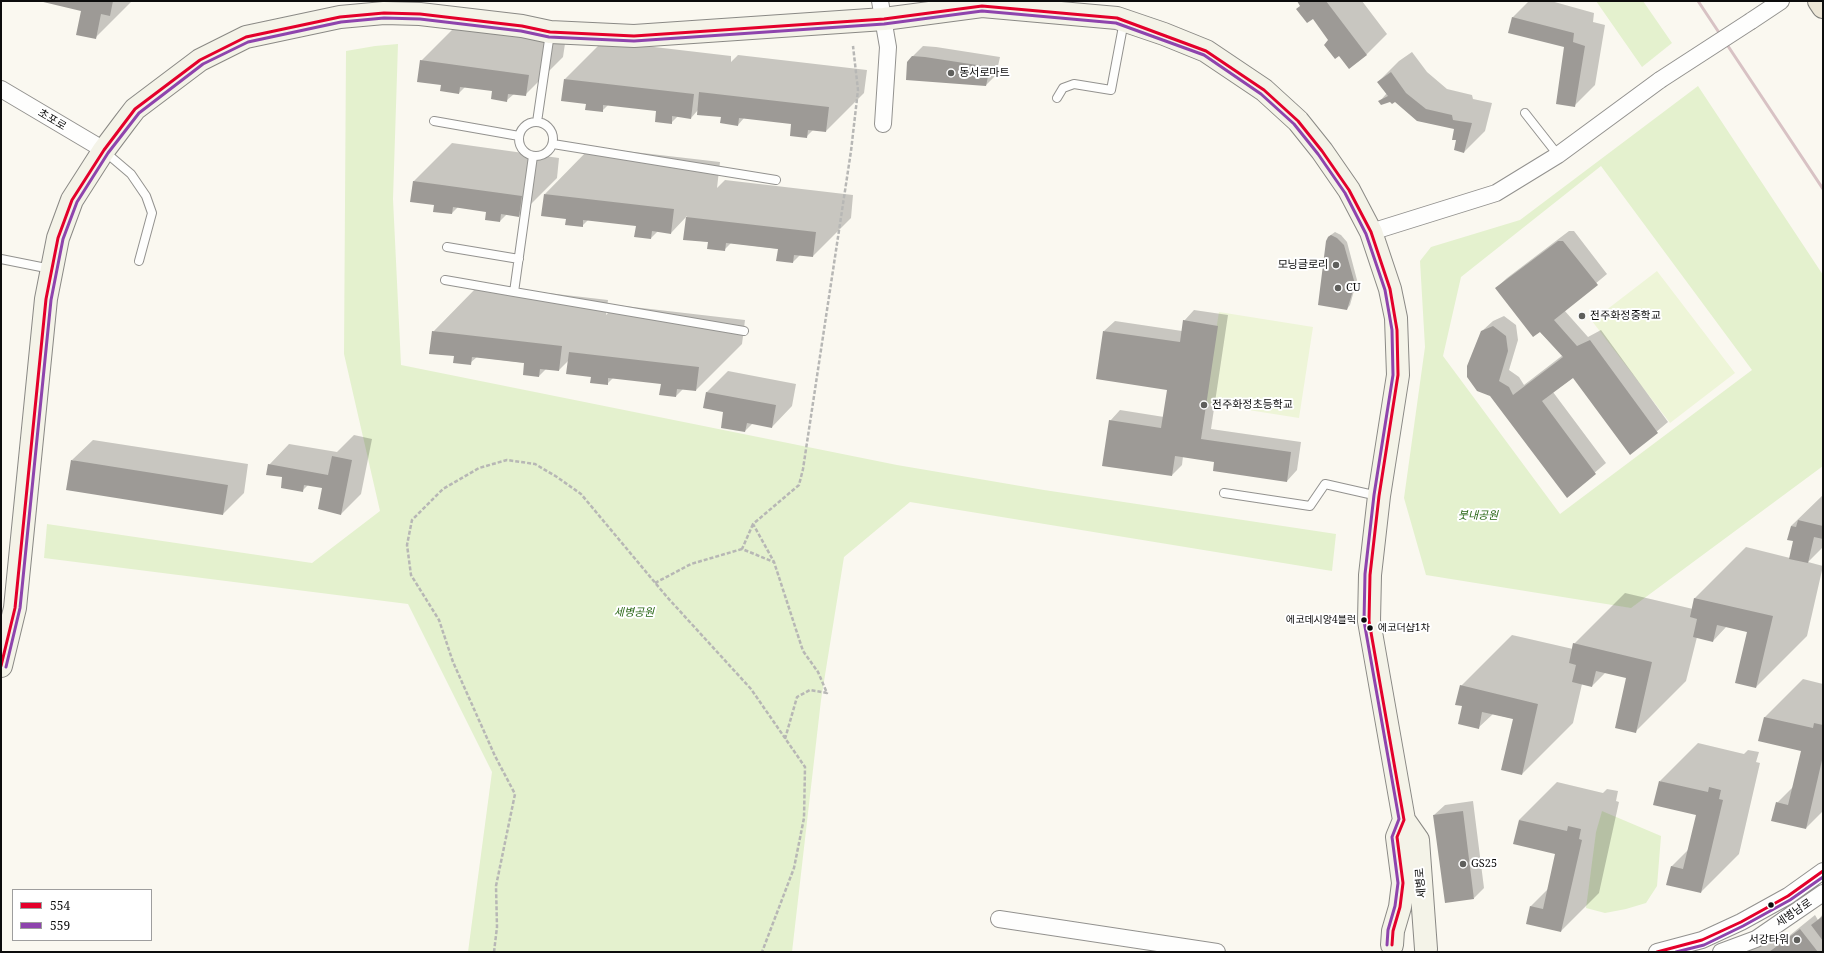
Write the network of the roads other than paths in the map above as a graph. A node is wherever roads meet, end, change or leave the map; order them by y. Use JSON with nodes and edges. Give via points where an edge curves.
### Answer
{"nodes":[{"id":1,"x":1781,"y":1,"type":"edge"},
{"id":2,"x":1819,"y":1,"type":"edge"},
{"id":3,"x":1823,"y":7,"type":"edge"},
{"id":4,"x":882,"y":10,"type":"edge"},
{"id":5,"x":1124,"y":20,"type":"junction"},
{"id":6,"x":550,"y":32,"type":"junction"},
{"id":7,"x":1,"y":89,"type":"edge"},
{"id":8,"x":1057,"y":98,"type":"dead end"},
{"id":9,"x":1525,"y":113,"type":"dead end"},
{"id":10,"x":434,"y":121,"type":"dead end"},
{"id":11,"x":537,"y":122,"type":"junction"},
{"id":12,"x":883,"y":124,"type":"dead end"},
{"id":13,"x":519,"y":136,"type":"junction"},
{"id":14,"x":553,"y":144,"type":"junction"},
{"id":15,"x":104,"y":150,"type":"junction"},
{"id":16,"x":1558,"y":155,"type":"junction"},
{"id":17,"x":533,"y":156,"type":"junction"},
{"id":18,"x":776,"y":180,"type":"dead end"},
{"id":19,"x":1371,"y":232,"type":"junction"},
{"id":20,"x":447,"y":247,"type":"dead end"},
{"id":21,"x":1,"y":259,"type":"edge"},
{"id":22,"x":519,"y":259,"type":"junction"},
{"id":23,"x":139,"y":262,"type":"dead end"},
{"id":24,"x":52,"y":269,"type":"junction"},
{"id":25,"x":445,"y":280,"type":"dead end"},
{"id":26,"x":514,"y":292,"type":"junction"},
{"id":27,"x":744,"y":332,"type":"dead end"},
{"id":28,"x":1224,"y":493,"type":"dead end"},
{"id":29,"x":1379,"y":496,"type":"junction"},
{"id":30,"x":1,"y":666,"type":"edge"},
{"id":31,"x":1404,"y":820,"type":"junction"},
{"id":32,"x":1823,"y":871,"type":"edge"},
{"id":33,"x":1823,"y":893,"type":"edge"},
{"id":34,"x":999,"y":919,"type":"dead end"},
{"id":35,"x":1387,"y":949,"type":"edge"},
{"id":36,"x":1427,"y":951,"type":"edge"},
{"id":37,"x":1217,"y":952,"type":"edge"},
{"id":38,"x":1657,"y":952,"type":"edge"},
{"id":39,"x":1722,"y":952,"type":"edge"}],
"edges":[{"from":1,"to":16,"type":"street","bridge":true,"via":[[1660,80]]},
{"from":2,"to":3,"type":"main road"},
{"from":4,"to":5,"type":"street","name":"세병로","via":[[982,6]]},
{"from":4,"to":6,"type":"street","name":"세병로","via":[[634,36]]},
{"from":4,"to":12,"type":"street","via":[[888,47]]},
{"from":5,"to":8,"type":"lane","via":[[1112,90],[1074,84],[1063,88]]},
{"from":5,"to":19,"type":"street","name":"세병로","via":[[1206,51],[1264,90],[1298,121],[1322,151],[1349,190]]},
{"from":6,"to":11,"type":"lane"},
{"from":6,"to":15,"type":"street","name":"세병로","via":[[522,26],[428,15],[384,13],[332,18],[246,37],[200,60],[170,81],[135,109]]},
{"from":7,"to":15,"type":"street","name":"초포로"},
{"from":9,"to":16,"type":"lane"},
{"from":10,"to":13,"type":"lane"},
{"from":11,"to":13,"type":"lane","via":[[525,126]]},
{"from":11,"to":14,"type":"lane","via":[[550,128]]},
{"from":13,"to":17,"type":"lane","via":[[521,147]]},
{"from":14,"to":17,"type":"lane","via":[[542,156]]},
{"from":14,"to":18,"type":"lane"},
{"from":15,"to":23,"type":"lane","via":[[131,174],[146,196],[152,213]]},
{"from":15,"to":24,"type":"street","name":"세병로","via":[[72,200],[58,238]]},
{"from":16,"to":19,"type":"street","via":[[1496,193]]},
{"from":17,"to":22,"type":"lane"},
{"from":19,"to":29,"type":"street","name":"세병로","via":[[1390,289],[1397,330],[1398,375]]},
{"from":20,"to":22,"type":"lane"},
{"from":21,"to":24,"type":"lane"},
{"from":22,"to":26,"type":"lane"},
{"from":24,"to":30,"type":"street","name":"세병로","via":[[15,608]]},
{"from":25,"to":26,"type":"lane"},
{"from":26,"to":27,"type":"lane"},
{"from":28,"to":29,"type":"lane","via":[[1310,506],[1325,484]]},
{"from":29,"to":31,"type":"street","name":"세병로","via":[[1370,575],[1369,621]]},
{"from":31,"to":35,"type":"street","name":"세병로","via":[[1397,837],[1403,883],[1400,907]]},
{"from":31,"to":36,"type":"street","name":"세병로","via":[[1418,840]]},
{"from":32,"to":38,"type":"street","name":"세병남로","via":[[1788,896],[1741,922],[1702,940]]},
{"from":33,"to":39,"type":"street","name":"세병남로","via":[[1756,939]]},
{"from":34,"to":37,"type":"street"},
{"from":35,"to":36,"type":"street","name":"세병로","via":[[1413,944]]}]}
